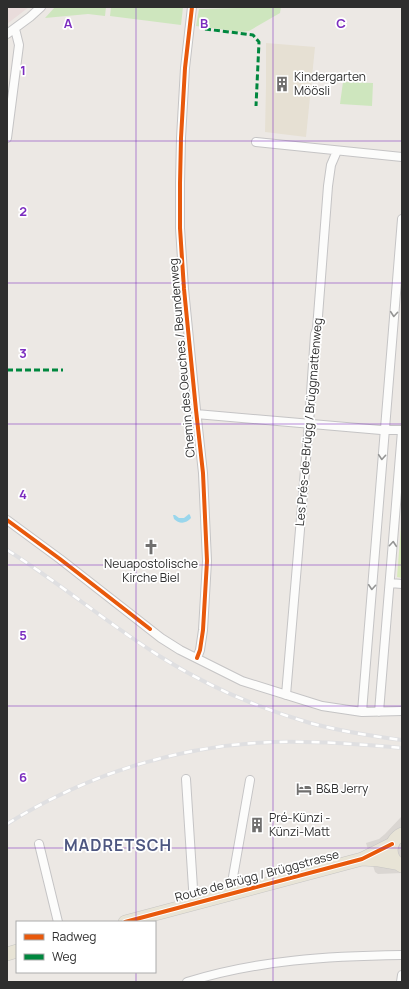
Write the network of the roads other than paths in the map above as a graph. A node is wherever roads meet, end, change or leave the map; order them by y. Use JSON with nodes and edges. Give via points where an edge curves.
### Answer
{"nodes":[{"id":1,"x":41,"y":7,"type":"edge"},
{"id":2,"x":192,"y":7,"type":"edge"},
{"id":3,"x":15,"y":29,"type":"junction"},
{"id":4,"x":7,"y":34,"type":"edge"},
{"id":5,"x":7,"y":138,"type":"edge"},
{"id":6,"x":256,"y":142,"type":"dead end"},
{"id":7,"x":337,"y":150,"type":"junction"},
{"id":8,"x":402,"y":157,"type":"edge"},
{"id":9,"x":402,"y":219,"type":"edge"},
{"id":10,"x":196,"y":414,"type":"junction"},
{"id":11,"x":309,"y":424,"type":"junction"},
{"id":12,"x":384,"y":430,"type":"junction"},
{"id":13,"x":402,"y":431,"type":"edge"},
{"id":14,"x":7,"y":520,"type":"edge"},
{"id":15,"x":390,"y":583,"type":"junction"},
{"id":16,"x":402,"y":584,"type":"edge"},
{"id":17,"x":198,"y":658,"type":"junction"},
{"id":18,"x":286,"y":695,"type":"junction"},
{"id":19,"x":402,"y":711,"type":"edge"},
{"id":20,"x":362,"y":712,"type":"junction"},
{"id":21,"x":379,"y":712,"type":"junction"},
{"id":22,"x":186,"y":779,"type":"dead end"},
{"id":23,"x":250,"y":780,"type":"dead end"},
{"id":24,"x":402,"y":834,"type":"edge"},
{"id":25,"x":39,"y":844,"type":"dead end"},
{"id":26,"x":392,"y":844,"type":"junction"},
{"id":27,"x":362,"y":859,"type":"junction"},
{"id":28,"x":399,"y":864,"type":"edge"},
{"id":29,"x":230,"y":894,"type":"junction"},
{"id":30,"x":194,"y":904,"type":"junction"},
{"id":31,"x":58,"y":921,"type":"edge"},
{"id":32,"x":129,"y":921,"type":"edge"},
{"id":33,"x":402,"y":955,"type":"edge"},
{"id":34,"x":402,"y":975,"type":"edge"},
{"id":35,"x":187,"y":982,"type":"edge"},
{"id":36,"x":401,"y":982,"type":"edge"}],
"edges":[{"from":1,"to":3,"type":"street"},
{"from":2,"to":10,"type":"street","name":"Chemin des Oeuches / Beundenweg","via":[[181,131],[180,228]]},
{"from":3,"to":4,"type":"street"},
{"from":3,"to":5,"type":"street","via":[[19,45]]},
{"from":6,"to":7,"type":"street"},
{"from":7,"to":8,"type":"street"},
{"from":7,"to":11,"type":"street","name":"Les Prés-de-Brügg / Brüggmattenweg","via":[[331,164],[328,186]]},
{"from":9,"to":12,"type":"street","one_way":true},
{"from":10,"to":11,"type":"street"},
{"from":10,"to":17,"type":"street","name":"Chemin des Oeuches / Beundenweg","via":[[203,473],[207,561],[203,630]]},
{"from":11,"to":12,"type":"street"},
{"from":11,"to":18,"type":"street","name":"Les Prés-de-Brügg / Brüggmattenweg"},
{"from":12,"to":13,"type":"street"},
{"from":12,"to":20,"type":"street","one_way":true},
{"from":15,"to":13,"type":"street","one_way":true},
{"from":14,"to":17,"type":"street","via":[[161,638]]},
{"from":15,"to":16,"type":"street"},
{"from":15,"to":21,"type":"street"},
{"from":17,"to":18,"type":"street","via":[[242,681]]},
{"from":18,"to":20,"type":"street","via":[[322,706]]},
{"from":19,"to":21,"type":"street"},
{"from":20,"to":21,"type":"street"},
{"from":22,"to":30,"type":"street"},
{"from":23,"to":29,"type":"street"},
{"from":24,"to":26,"type":"main road","name":"Route de Brügg / Brüggstrasse"},
{"from":25,"to":31,"type":"street"},
{"from":26,"to":27,"type":"main road","name":"Route de Brügg / Brüggstrasse"},
{"from":26,"to":28,"type":"main road","via":[[391,854]]},
{"from":27,"to":28,"type":"main road","name":"Route de Brügg / Brüggstrasse"},
{"from":27,"to":29,"type":"main road","name":"Route de Brügg / Brüggstrasse"},
{"from":29,"to":30,"type":"main road","name":"Route de Brügg / Brüggstrasse"},
{"from":30,"to":32,"type":"main road","name":"Route de Brügg / Brüggstrasse"},
{"from":33,"to":35,"type":"street","via":[[348,956],[278,962]]},
{"from":34,"to":36,"type":"street"}]}
